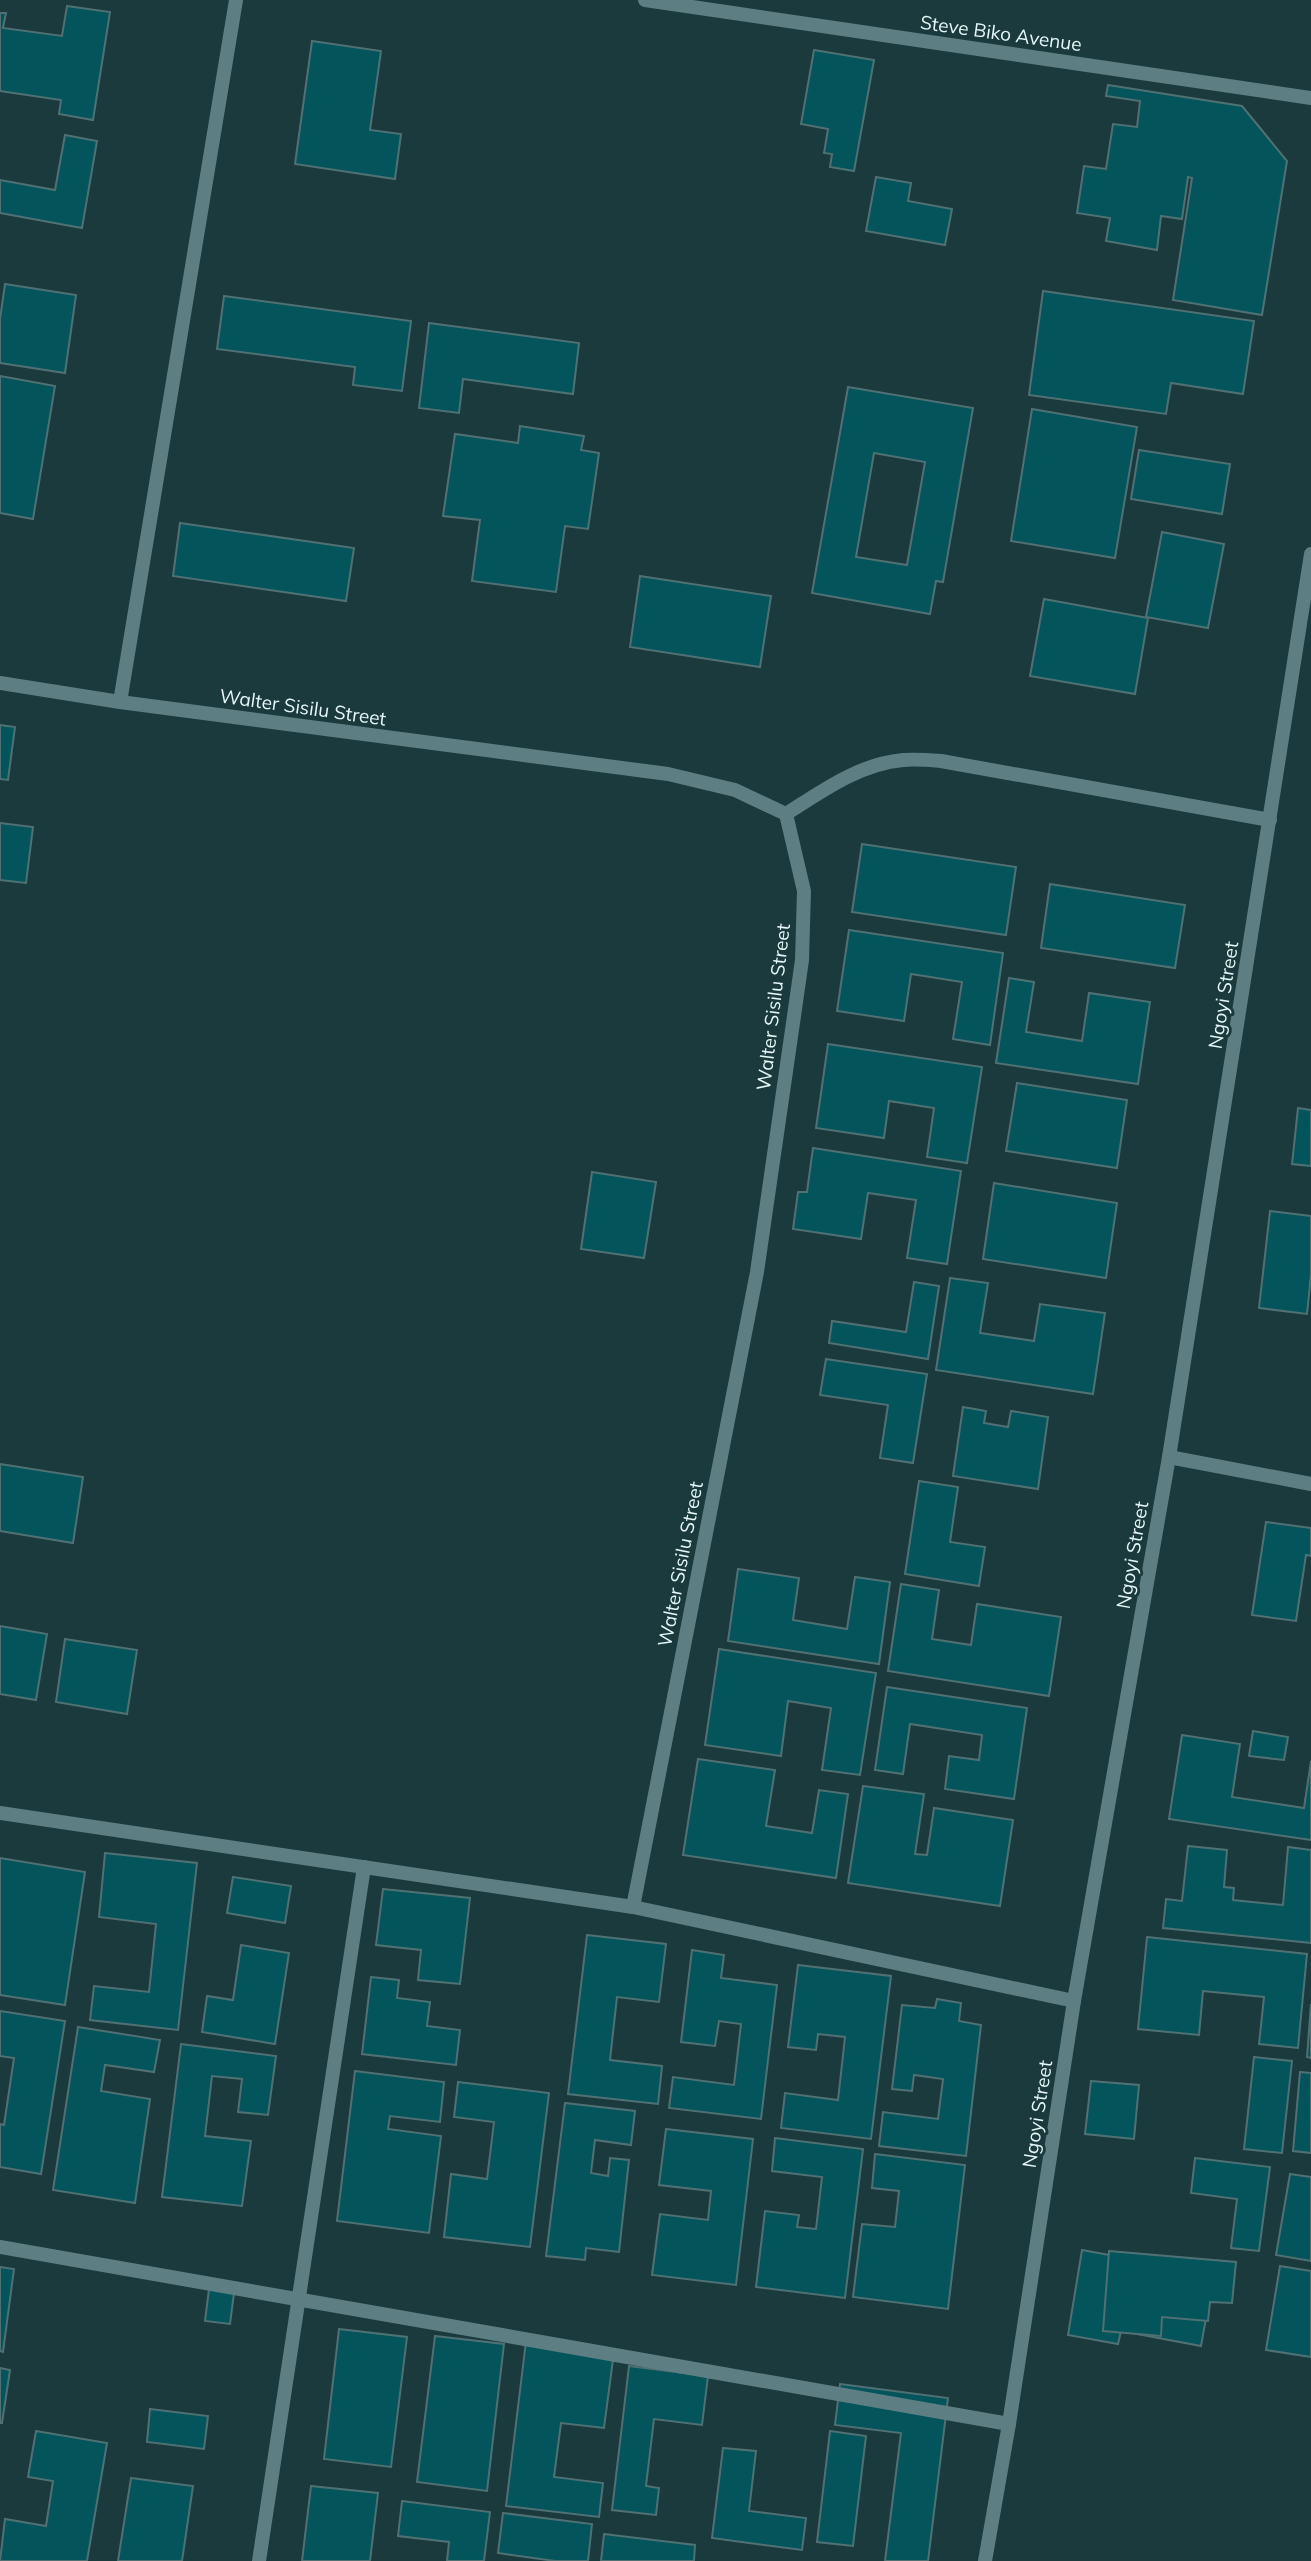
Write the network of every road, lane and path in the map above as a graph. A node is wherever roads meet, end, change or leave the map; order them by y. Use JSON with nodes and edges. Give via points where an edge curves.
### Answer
{"nodes":[{"id":1,"x":236,"y":0,"type":"edge"},
{"id":2,"x":645,"y":0,"type":"edge"},
{"id":3,"x":1311,"y":98,"type":"edge"},
{"id":4,"x":1311,"y":554,"type":"edge"},
{"id":5,"x":0,"y":683,"type":"edge"},
{"id":6,"x":120,"y":702,"type":"junction"},
{"id":7,"x":786,"y":814,"type":"junction"},
{"id":8,"x":1270,"y":820,"type":"junction"},
{"id":9,"x":1169,"y":1457,"type":"junction"},
{"id":10,"x":1311,"y":1484,"type":"edge"},
{"id":11,"x":0,"y":1813,"type":"edge"},
{"id":12,"x":364,"y":1867,"type":"junction"},
{"id":13,"x":633,"y":1907,"type":"junction"},
{"id":14,"x":1074,"y":2001,"type":"junction"},
{"id":15,"x":0,"y":2247,"type":"edge"},
{"id":16,"x":299,"y":2300,"type":"junction"},
{"id":17,"x":1009,"y":2424,"type":"junction"},
{"id":18,"x":259,"y":2561,"type":"edge"},
{"id":19,"x":985,"y":2561,"type":"edge"}],
"edges":[{"from":1,"to":6,"type":"street"},
{"from":2,"to":3,"type":"street","name":"Steve Biko Avenue"},
{"from":4,"to":8,"type":"street","name":"Ngoyi Street"},
{"from":5,"to":6,"type":"street","name":"Walter Sisilu Street"},
{"from":6,"to":7,"type":"street","name":"Walter Sisilu Street","via":[[668,774],[735,790]]},
{"from":7,"to":8,"type":"street","via":[[874,765],[904,760],[941,761]]},
{"from":7,"to":13,"type":"street","name":"Walter Sisilu Street","via":[[804,891],[802,960],[757,1272]]},
{"from":8,"to":9,"type":"street","name":"Ngoyi Street"},
{"from":9,"to":10,"type":"street"},
{"from":9,"to":14,"type":"street","name":"Ngoyi Street"},
{"from":11,"to":12,"type":"street"},
{"from":12,"to":13,"type":"street"},
{"from":12,"to":16,"type":"street"},
{"from":13,"to":14,"type":"street"},
{"from":14,"to":17,"type":"street","name":"Ngoyi Street"},
{"from":15,"to":16,"type":"street"},
{"from":16,"to":17,"type":"street"},
{"from":16,"to":18,"type":"street"},
{"from":17,"to":19,"type":"street","name":"Ngoyi Street"}]}
